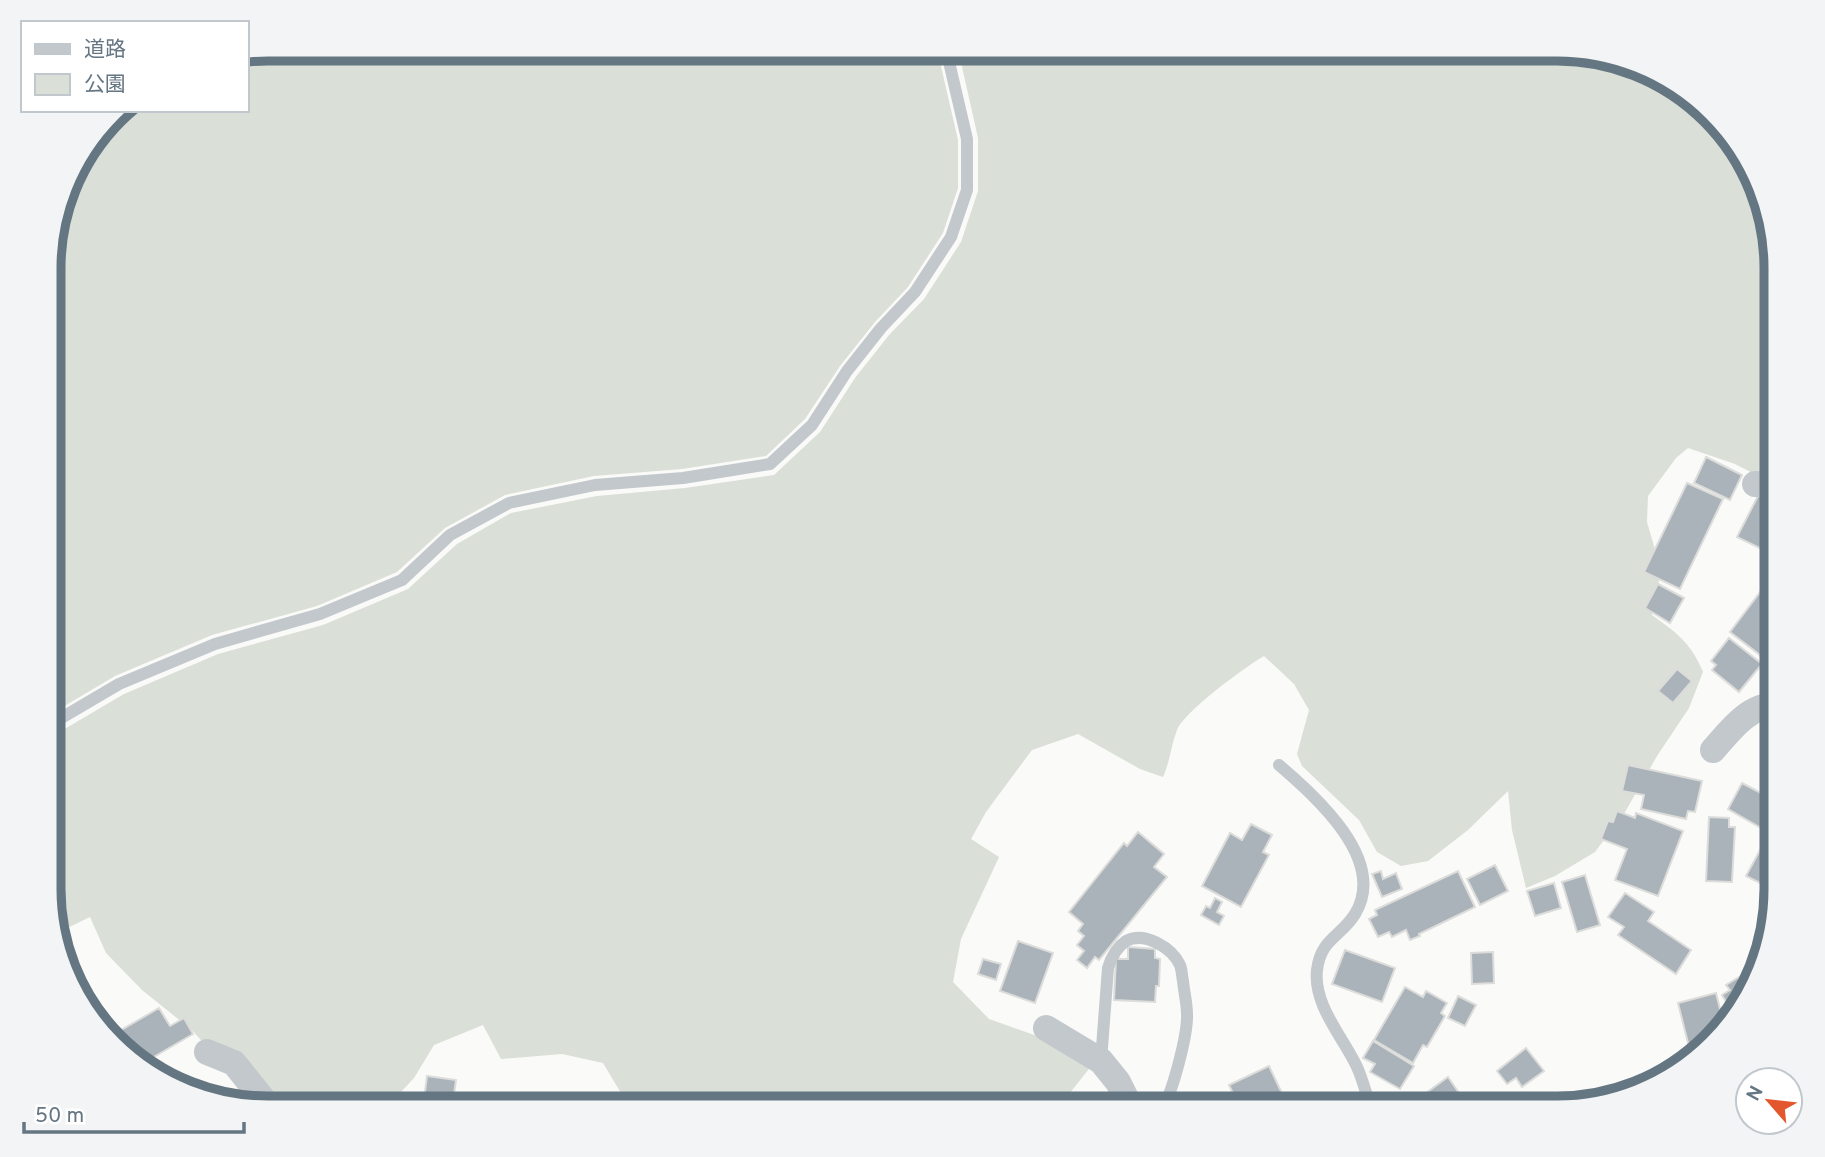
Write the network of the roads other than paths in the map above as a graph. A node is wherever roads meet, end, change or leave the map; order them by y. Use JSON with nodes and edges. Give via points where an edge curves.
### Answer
{"nodes":[{"id":1,"x":949,"y":61,"type":"edge"},
{"id":2,"x":1763,"y":708,"type":"edge"},
{"id":3,"x":61,"y":718,"type":"edge"},
{"id":4,"x":1713,"y":750,"type":"dead end"},
{"id":5,"x":1279,"y":765,"type":"dead end"},
{"id":6,"x":1046,"y":1028,"type":"dead end"},
{"id":7,"x":207,"y":1052,"type":"dead end"},
{"id":8,"x":1101,"y":1061,"type":"junction"},
{"id":9,"x":260,"y":1095,"type":"edge"},
{"id":10,"x":1125,"y":1095,"type":"edge"},
{"id":11,"x":1168,"y":1095,"type":"edge"},
{"id":12,"x":1367,"y":1095,"type":"edge"}],
"edges":[{"from":1,"to":3,"type":"lane","via":[[967,139],[967,190],[951,237],[915,292],[855,360],[812,425],[769,464],[683,478],[595,485],[509,503],[450,535],[402,580],[320,614],[203,649],[119,684]]},
{"from":2,"to":4,"type":"street","via":[[1743,717]]},
{"from":5,"to":12,"type":"lane","via":[[1335,818],[1354,850],[1363,881],[1363,897],[1354,916],[1329,939],[1317,971],[1319,995]]},
{"from":6,"to":8,"type":"street"},
{"from":7,"to":9,"type":"street","via":[[234,1063]]},
{"from":8,"to":10,"type":"street"},
{"from":8,"to":11,"type":"lane","via":[[1112,956],[1125,942],[1136,938],[1153,941],[1167,948],[1181,966],[1188,1015]]}]}
